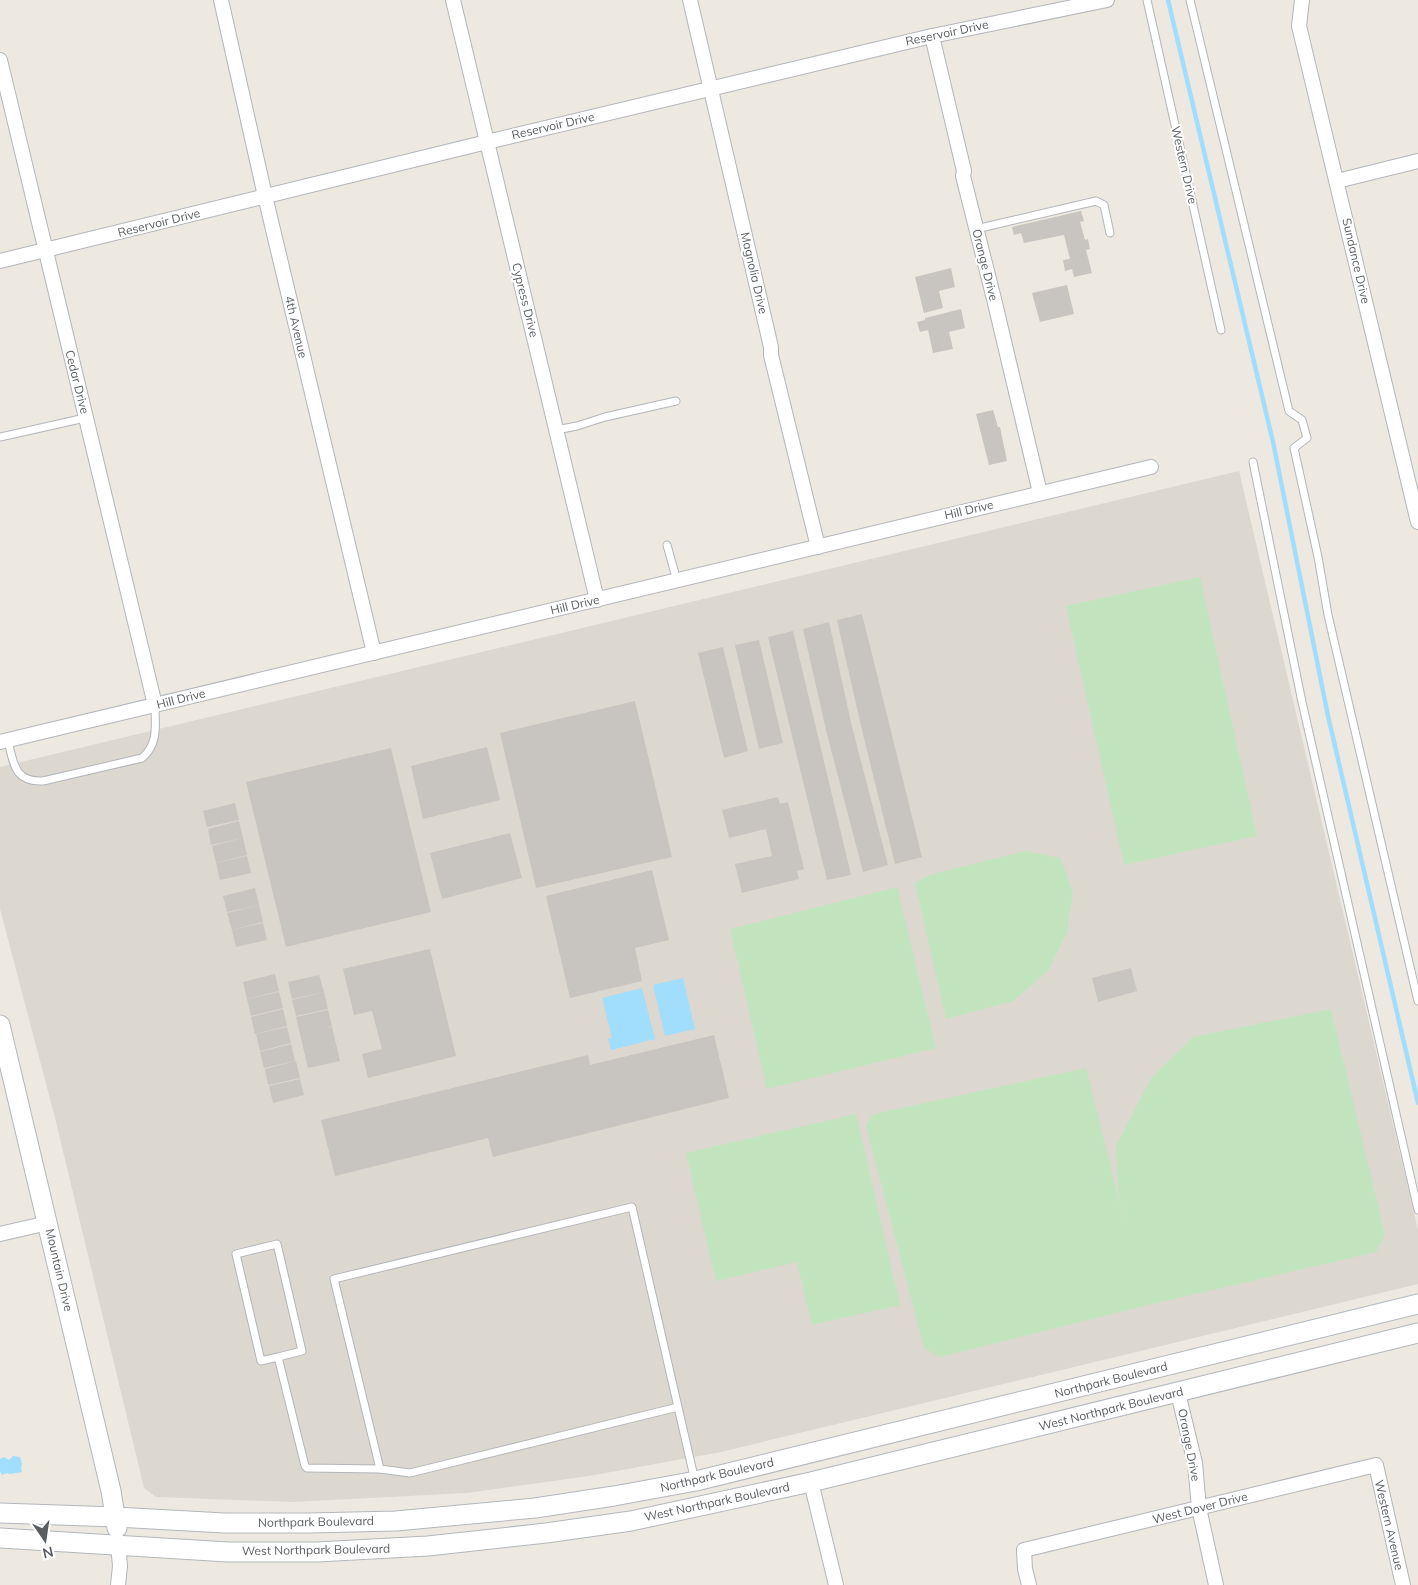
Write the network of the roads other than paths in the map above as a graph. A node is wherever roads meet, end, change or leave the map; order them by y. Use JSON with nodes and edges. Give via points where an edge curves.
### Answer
{"nodes":[{"id":1,"x":221,"y":0,"type":"edge"},
{"id":2,"x":453,"y":0,"type":"edge"},
{"id":3,"x":690,"y":0,"type":"edge"},
{"id":4,"x":1108,"y":0,"type":"edge"},
{"id":5,"x":1147,"y":0,"type":"edge"},
{"id":6,"x":1190,"y":0,"type":"edge"},
{"id":7,"x":1302,"y":0,"type":"edge"},
{"id":8,"x":932,"y":36,"type":"junction"},
{"id":9,"x":0,"y":60,"type":"edge"},
{"id":10,"x":711,"y":88,"type":"junction"},
{"id":11,"x":487,"y":142,"type":"junction"},
{"id":12,"x":1418,"y":160,"type":"edge"},
{"id":13,"x":1337,"y":181,"type":"junction"},
{"id":14,"x":265,"y":196,"type":"junction"},
{"id":15,"x":976,"y":229,"type":"junction"},
{"id":16,"x":1110,"y":233,"type":"dead end"},
{"id":17,"x":45,"y":252,"type":"junction"},
{"id":18,"x":0,"y":261,"type":"edge"},
{"id":19,"x":1221,"y":330,"type":"dead end"},
{"id":20,"x":676,"y":401,"type":"dead end"},
{"id":21,"x":85,"y":418,"type":"junction"},
{"id":22,"x":556,"y":430,"type":"junction"},
{"id":23,"x":0,"y":437,"type":"edge"},
{"id":24,"x":1253,"y":462,"type":"dead end"},
{"id":25,"x":1151,"y":467,"type":"dead end"},
{"id":26,"x":1040,"y":493,"type":"junction"},
{"id":27,"x":1418,"y":522,"type":"edge"},
{"id":28,"x":667,"y":545,"type":"dead end"},
{"id":29,"x":818,"y":547,"type":"junction"},
{"id":30,"x":676,"y":581,"type":"junction"},
{"id":31,"x":597,"y":600,"type":"junction"},
{"id":32,"x":374,"y":653,"type":"junction"},
{"id":33,"x":155,"y":705,"type":"junction"},
{"id":34,"x":4,"y":742,"type":"edge"},
{"id":35,"x":1418,"y":1001,"type":"edge"},
{"id":36,"x":0,"y":1025,"type":"edge"},
{"id":37,"x":1418,"y":1210,"type":"edge"},
{"id":38,"x":48,"y":1223,"type":"junction"},
{"id":39,"x":0,"y":1234,"type":"edge"},
{"id":40,"x":1418,"y":1304,"type":"edge"},
{"id":41,"x":1418,"y":1333,"type":"edge"},
{"id":42,"x":278,"y":1356,"type":"junction"},
{"id":43,"x":1172,"y":1365,"type":"junction"},
{"id":44,"x":1178,"y":1393,"type":"junction"},
{"id":45,"x":678,"y":1407,"type":"junction"},
{"id":46,"x":1376,"y":1466,"type":"joint"},
{"id":47,"x":380,"y":1469,"type":"junction"},
{"id":48,"x":696,"y":1481,"type":"junction"},
{"id":49,"x":811,"y":1482,"type":"junction"},
{"id":50,"x":1199,"y":1508,"type":"junction"},
{"id":51,"x":0,"y":1513,"type":"edge"},
{"id":52,"x":116,"y":1516,"type":"junction"},
{"id":53,"x":0,"y":1538,"type":"edge"},
{"id":54,"x":118,"y":1544,"type":"junction"},
{"id":55,"x":118,"y":1585,"type":"edge"},
{"id":56,"x":836,"y":1585,"type":"edge"},
{"id":57,"x":1029,"y":1585,"type":"edge"},
{"id":58,"x":1216,"y":1585,"type":"edge"},
{"id":59,"x":1403,"y":1585,"type":"edge"}],
"edges":[{"from":1,"to":14,"type":"street","name":"4th Avenue"},
{"from":2,"to":11,"type":"street","name":"Cypress Drive"},
{"from":3,"to":10,"type":"street","name":"Magnolia Drive"},
{"from":4,"to":8,"type":"street","name":"Reservoir Drive"},
{"from":5,"to":19,"type":"lane","name":"Western Drive"},
{"from":6,"to":35,"type":"lane","via":[[1288,411],[1302,420],[1307,438],[1294,448],[1328,615]]},
{"from":7,"to":13,"type":"street","name":"Sundance Drive","via":[[1299,26]]},
{"from":8,"to":10,"type":"street","name":"Reservoir Drive"},
{"from":8,"to":15,"type":"street","name":"Orange Drive"},
{"from":9,"to":17,"type":"street","name":"Cedar Drive"},
{"from":10,"to":11,"type":"street","name":"Reservoir Drive"},
{"from":10,"to":29,"type":"street","name":"Magnolia Drive"},
{"from":11,"to":14,"type":"street","name":"Reservoir Drive"},
{"from":11,"to":22,"type":"street","name":"Cypress Drive"},
{"from":12,"to":13,"type":"street"},
{"from":13,"to":27,"type":"street","name":"Sundance Drive"},
{"from":14,"to":17,"type":"street","name":"Reservoir Drive"},
{"from":14,"to":32,"type":"street","name":"4th Avenue"},
{"from":15,"to":16,"type":"lane","via":[[1096,201],[1104,205]]},
{"from":15,"to":26,"type":"street","name":"Orange Drive"},
{"from":17,"to":18,"type":"street","name":"Reservoir Drive"},
{"from":17,"to":21,"type":"street","name":"Cedar Drive"},
{"from":20,"to":22,"type":"lane"},
{"from":21,"to":23,"type":"lane"},
{"from":21,"to":33,"type":"street","name":"Cedar Drive"},
{"from":22,"to":31,"type":"street","name":"Cypress Drive"},
{"from":24,"to":37,"type":"lane","via":[[1302,702]]},
{"from":25,"to":26,"type":"street","name":"Hill Drive"},
{"from":26,"to":29,"type":"street","name":"Hill Drive"},
{"from":28,"to":30,"type":"lane"},
{"from":29,"to":30,"type":"street","name":"Hill Drive"},
{"from":30,"to":31,"type":"street","name":"Hill Drive"},
{"from":31,"to":32,"type":"street","name":"Hill Drive"},
{"from":32,"to":33,"type":"street","name":"Hill Drive"},
{"from":33,"to":34,"type":"street","name":"Hill Drive"},
{"from":33,"to":34,"type":"lane","via":[[156,735],[149,752],[142,758],[32,781],[24,778],[15,767]]},
{"from":36,"to":38,"type":"main road","name":"Mountain Drive"},
{"from":38,"to":39,"type":"street"},
{"from":38,"to":52,"type":"main road","name":"Mountain Drive"},
{"from":40,"to":43,"type":"main road","name":"Northpark Boulevard"},
{"from":41,"to":44,"type":"main road","name":"West Northpark Boulevard"},
{"from":42,"to":42,"type":"lane","via":[[302,1351],[277,1244],[236,1254],[261,1361]]},
{"from":42,"to":47,"type":"lane","via":[[305,1466]]},
{"from":43,"to":44,"type":"main road"},
{"from":43,"to":48,"type":"main road","name":"Northpark Boulevard"},
{"from":44,"to":49,"type":"main road","name":"West Northpark Boulevard"},
{"from":44,"to":50,"type":"street","name":"Orange Drive","via":[[1195,1463]]},
{"from":45,"to":47,"type":"lane","via":[[410,1473]]},
{"from":45,"to":47,"type":"lane","via":[[632,1207],[334,1279]]},
{"from":45,"to":48,"type":"lane"},
{"from":46,"to":50,"type":"street","name":"West Dover Drive"},
{"from":46,"to":59,"type":"street","name":"Western Avenue"},
{"from":48,"to":52,"type":"main road","name":"Northpark Boulevard","via":[[534,1508],[396,1521],[224,1523]]},
{"from":49,"to":54,"type":"main road","name":"West Northpark Boulevard","via":[[631,1521],[546,1534],[428,1546],[317,1552],[228,1552]]},
{"from":49,"to":56,"type":"street"},
{"from":50,"to":57,"type":"street","name":"West Dover Drive","via":[[1024,1550]]},
{"from":50,"to":58,"type":"street","name":"Orange Drive"},
{"from":51,"to":52,"type":"main road","name":"Northpark Boulevard"},
{"from":52,"to":54,"type":"main road","name":"Mountain Drive"},
{"from":53,"to":54,"type":"main road","name":"West Northpark Boulevard"},
{"from":54,"to":55,"type":"street"}]}
